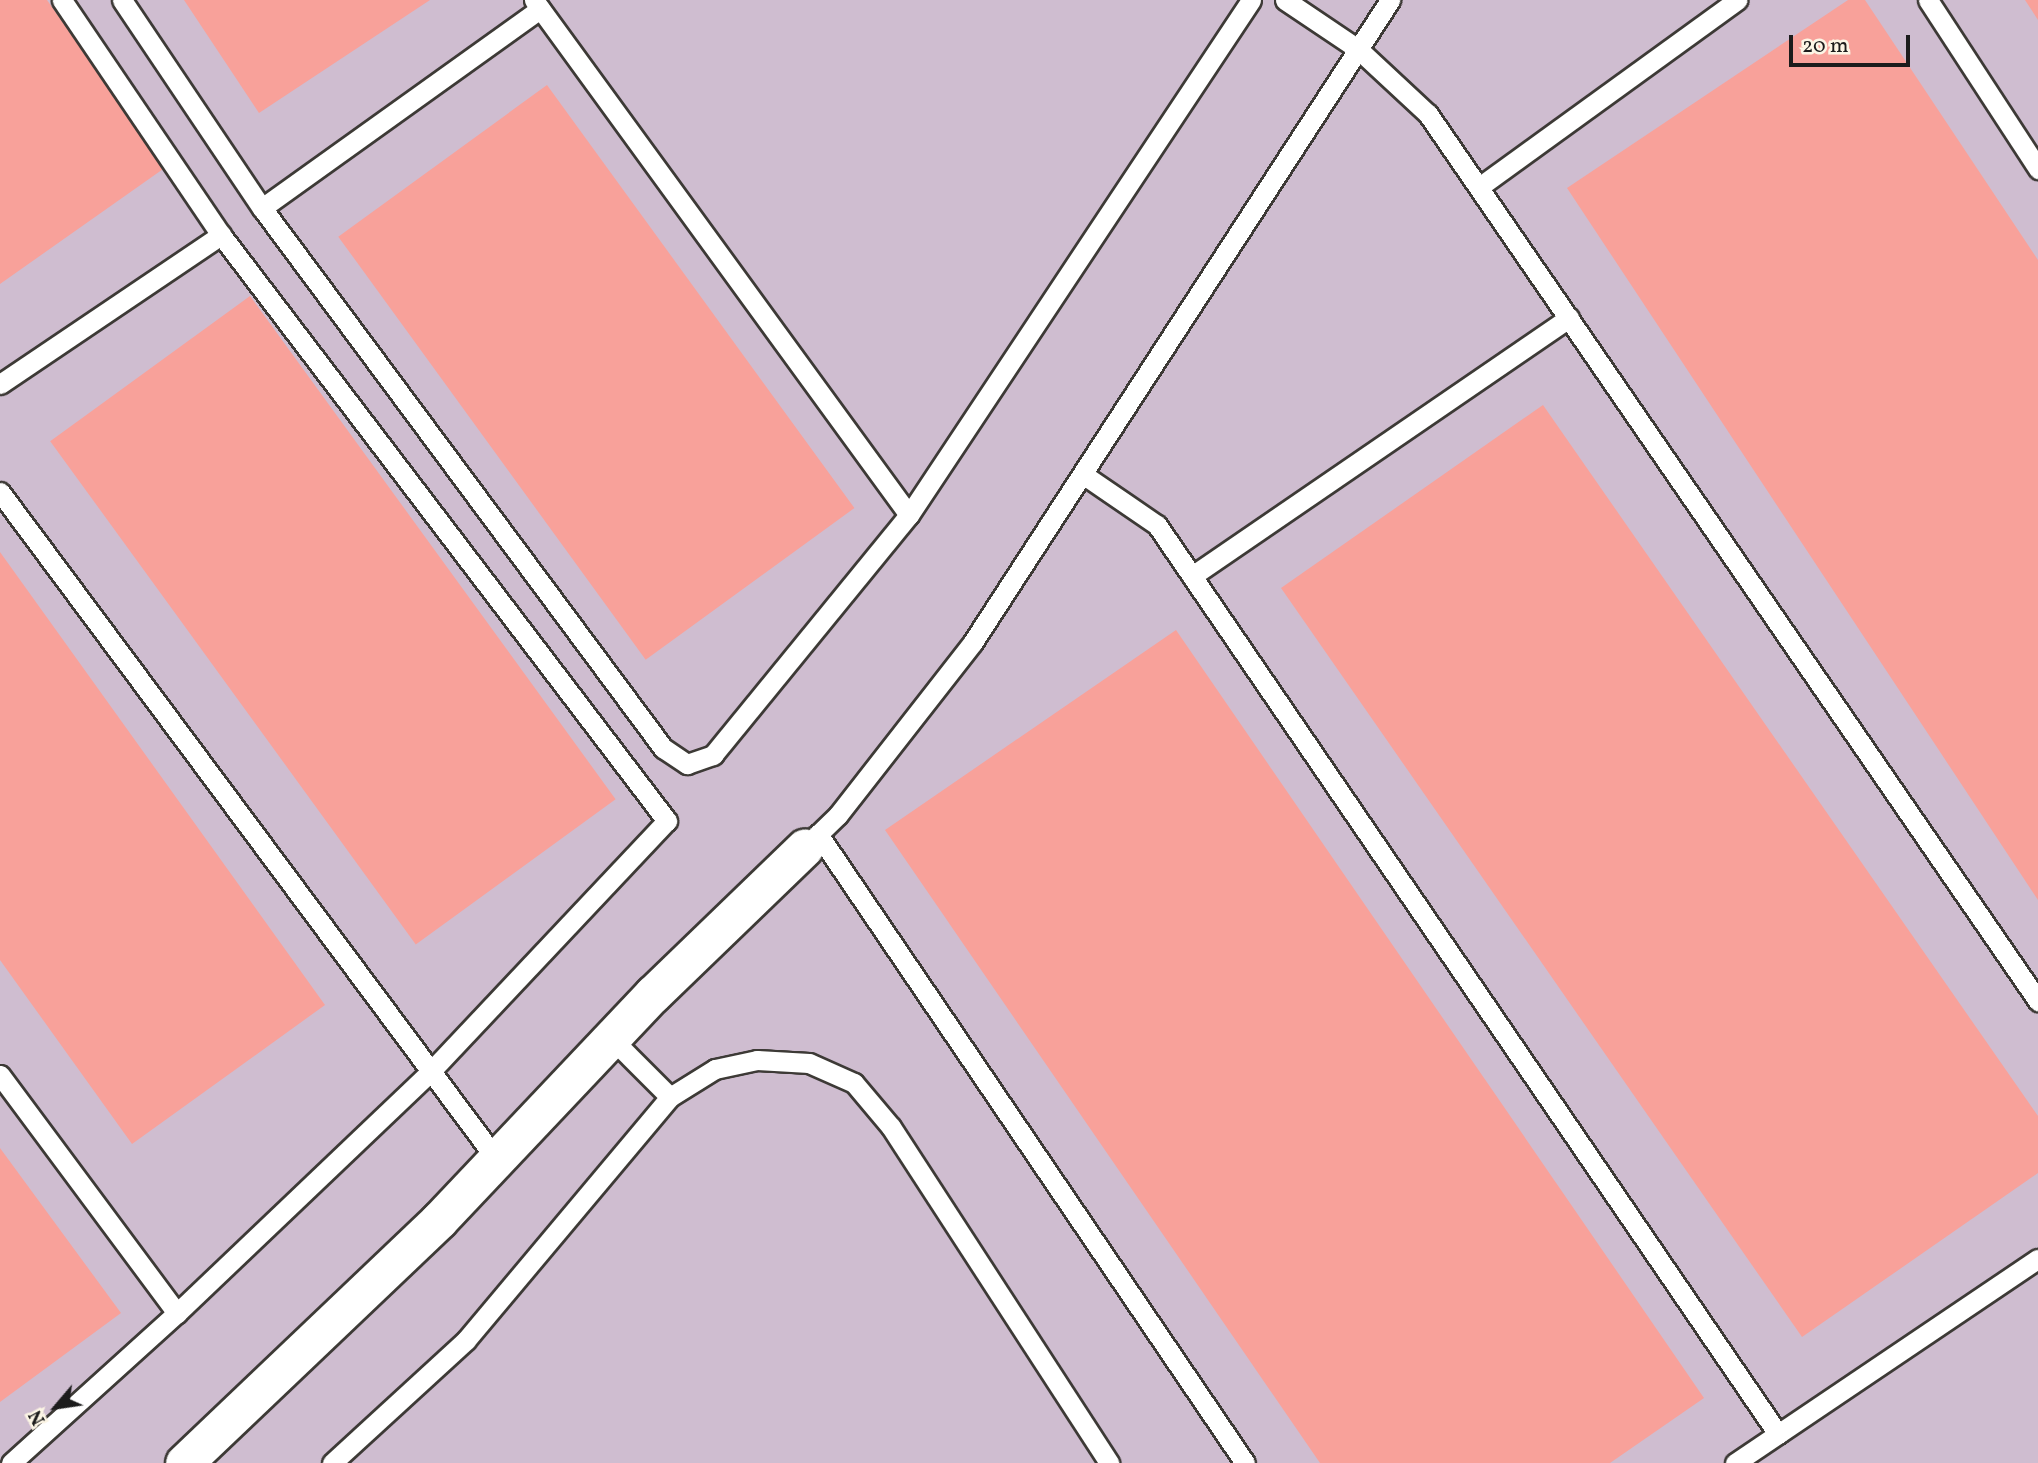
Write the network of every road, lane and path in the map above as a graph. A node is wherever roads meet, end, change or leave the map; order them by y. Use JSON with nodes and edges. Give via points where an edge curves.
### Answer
{"nodes":[{"id":1,"x":62,"y":0,"type":"edge"},
{"id":2,"x":122,"y":0,"type":"edge"},
{"id":3,"x":1251,"y":0,"type":"edge"},
{"id":4,"x":1285,"y":0,"type":"edge"},
{"id":5,"x":1390,"y":0,"type":"edge"},
{"id":6,"x":1737,"y":0,"type":"edge"},
{"id":7,"x":1928,"y":0,"type":"edge"},
{"id":8,"x":537,"y":5,"type":"edge"},
{"id":9,"x":1358,"y":49,"type":"junction"},
{"id":10,"x":2038,"y":169,"type":"edge"},
{"id":11,"x":1479,"y":187,"type":"junction"},
{"id":12,"x":262,"y":208,"type":"junction"},
{"id":13,"x":221,"y":234,"type":"junction"},
{"id":14,"x":1569,"y":318,"type":"junction"},
{"id":15,"x":0,"y":384,"type":"edge"},
{"id":16,"x":1084,"y":475,"type":"junction"},
{"id":17,"x":0,"y":492,"type":"edge"},
{"id":18,"x":909,"y":515,"type":"junction"},
{"id":19,"x":1192,"y":576,"type":"junction"},
{"id":20,"x":812,"y":840,"type":"junction"},
{"id":21,"x":2038,"y":1001,"type":"edge"},
{"id":22,"x":611,"y":1039,"type":"junction"},
{"id":23,"x":431,"y":1071,"type":"junction"},
{"id":24,"x":0,"y":1075,"type":"edge"},
{"id":25,"x":670,"y":1097,"type":"junction"},
{"id":26,"x":497,"y":1160,"type":"junction"},
{"id":27,"x":2038,"y":1259,"type":"edge"},
{"id":28,"x":177,"y":1313,"type":"junction"},
{"id":29,"x":1778,"y":1434,"type":"junction"},
{"id":30,"x":10,"y":1463,"type":"edge"},
{"id":31,"x":184,"y":1463,"type":"edge"},
{"id":32,"x":332,"y":1463,"type":"edge"},
{"id":33,"x":1109,"y":1463,"type":"edge"},
{"id":34,"x":1245,"y":1463,"type":"edge"},
{"id":35,"x":1734,"y":1463,"type":"edge"}],
"edges":[{"from":1,"to":13,"type":"lane"},
{"from":2,"to":12,"type":"lane"},
{"from":3,"to":18,"type":"lane"},
{"from":4,"to":9,"type":"lane"},
{"from":5,"to":9,"type":"lane"},
{"from":6,"to":11,"type":"lane"},
{"from":7,"to":10,"type":"lane"},
{"from":8,"to":12,"type":"lane"},
{"from":8,"to":18,"type":"lane"},
{"from":9,"to":11,"type":"lane","via":[[1427,114]]},
{"from":9,"to":16,"type":"lane"},
{"from":11,"to":14,"type":"lane"},
{"from":12,"to":18,"type":"lane","via":[[663,748],[687,764],[713,755]]},
{"from":13,"to":15,"type":"lane"},
{"from":13,"to":23,"type":"lane","via":[[667,821]]},
{"from":14,"to":19,"type":"lane"},
{"from":14,"to":21,"type":"lane"},
{"from":16,"to":19,"type":"lane","via":[[1157,525]]},
{"from":16,"to":20,"type":"lane","via":[[973,642],[838,815]]},
{"from":17,"to":23,"type":"lane"},
{"from":19,"to":29,"type":"lane"},
{"from":20,"to":22,"type":"street"},
{"from":20,"to":34,"type":"lane"},
{"from":22,"to":25,"type":"lane"},
{"from":22,"to":26,"type":"street"},
{"from":23,"to":26,"type":"lane"},
{"from":23,"to":28,"type":"lane"},
{"from":24,"to":28,"type":"lane"},
{"from":25,"to":32,"type":"lane","via":[[466,1340]]},
{"from":25,"to":33,"type":"lane","via":[[715,1069],[757,1060],[809,1063],[854,1083],[891,1127]]},
{"from":26,"to":31,"type":"street"},
{"from":27,"to":29,"type":"lane"},
{"from":28,"to":30,"type":"lane"},
{"from":29,"to":35,"type":"lane"}]}
